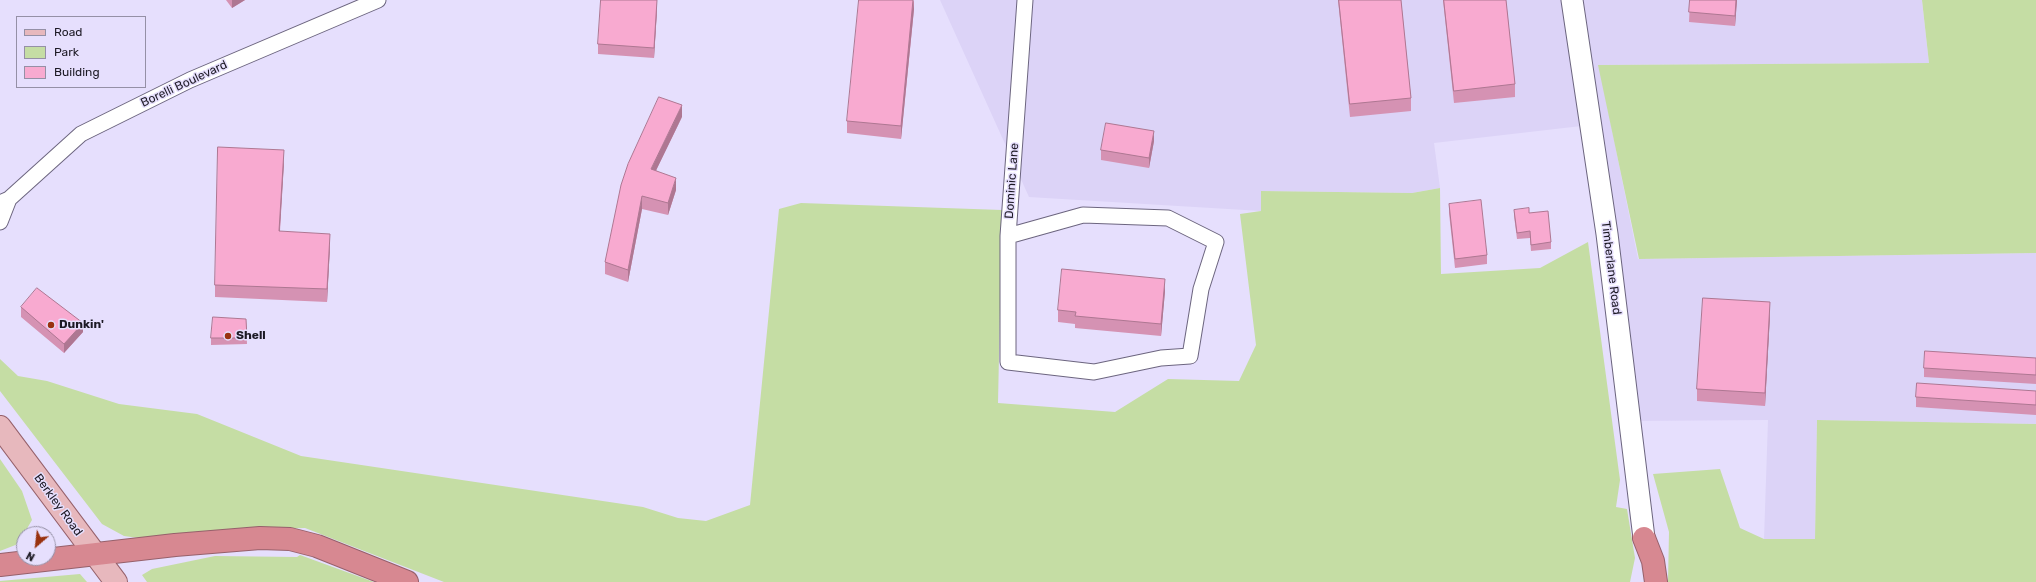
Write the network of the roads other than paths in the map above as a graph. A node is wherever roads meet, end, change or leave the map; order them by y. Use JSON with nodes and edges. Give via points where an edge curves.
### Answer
{"nodes":[{"id":1,"x":378,"y":0,"type":"edge"},
{"id":2,"x":1025,"y":0,"type":"edge"},
{"id":3,"x":1572,"y":0,"type":"edge"},
{"id":4,"x":4,"y":201,"type":"edge"},
{"id":5,"x":0,"y":222,"type":"edge"},
{"id":6,"x":1008,"y":236,"type":"junction"},
{"id":7,"x":0,"y":427,"type":"edge"},
{"id":8,"x":1644,"y":538,"type":"junction"},
{"id":9,"x":94,"y":554,"type":"junction"},
{"id":10,"x":0,"y":565,"type":"edge"},
{"id":11,"x":116,"y":582,"type":"edge"},
{"id":12,"x":407,"y":582,"type":"edge"},
{"id":13,"x":1639,"y":582,"type":"edge"},
{"id":14,"x":1656,"y":582,"type":"edge"}],
"edges":[{"from":1,"to":4,"type":"street","name":"Borelli Boulevard","via":[[190,80],[81,134]]},
{"from":2,"to":6,"type":"street","name":"Dominic Lane"},
{"from":3,"to":8,"type":"street","name":"Timberlane Road","via":[[1606,226]]},
{"from":4,"to":5,"type":"street","name":"Borelli Boulevard"},
{"from":6,"to":6,"type":"street","name":"Dominic Lane","via":[[1083,215],[1168,218],[1216,242],[1201,289],[1190,356],[1162,358],[1094,372],[1008,362]]},
{"from":7,"to":9,"type":"main road","name":"Berkley Road"},
{"from":8,"to":13,"type":"highway"},
{"from":8,"to":14,"type":"highway","via":[[1653,561]]},
{"from":9,"to":10,"type":"highway"},
{"from":9,"to":11,"type":"main road","name":"Berkley Road"},
{"from":9,"to":12,"type":"highway","via":[[260,538],[290,539],[317,546]]}]}
